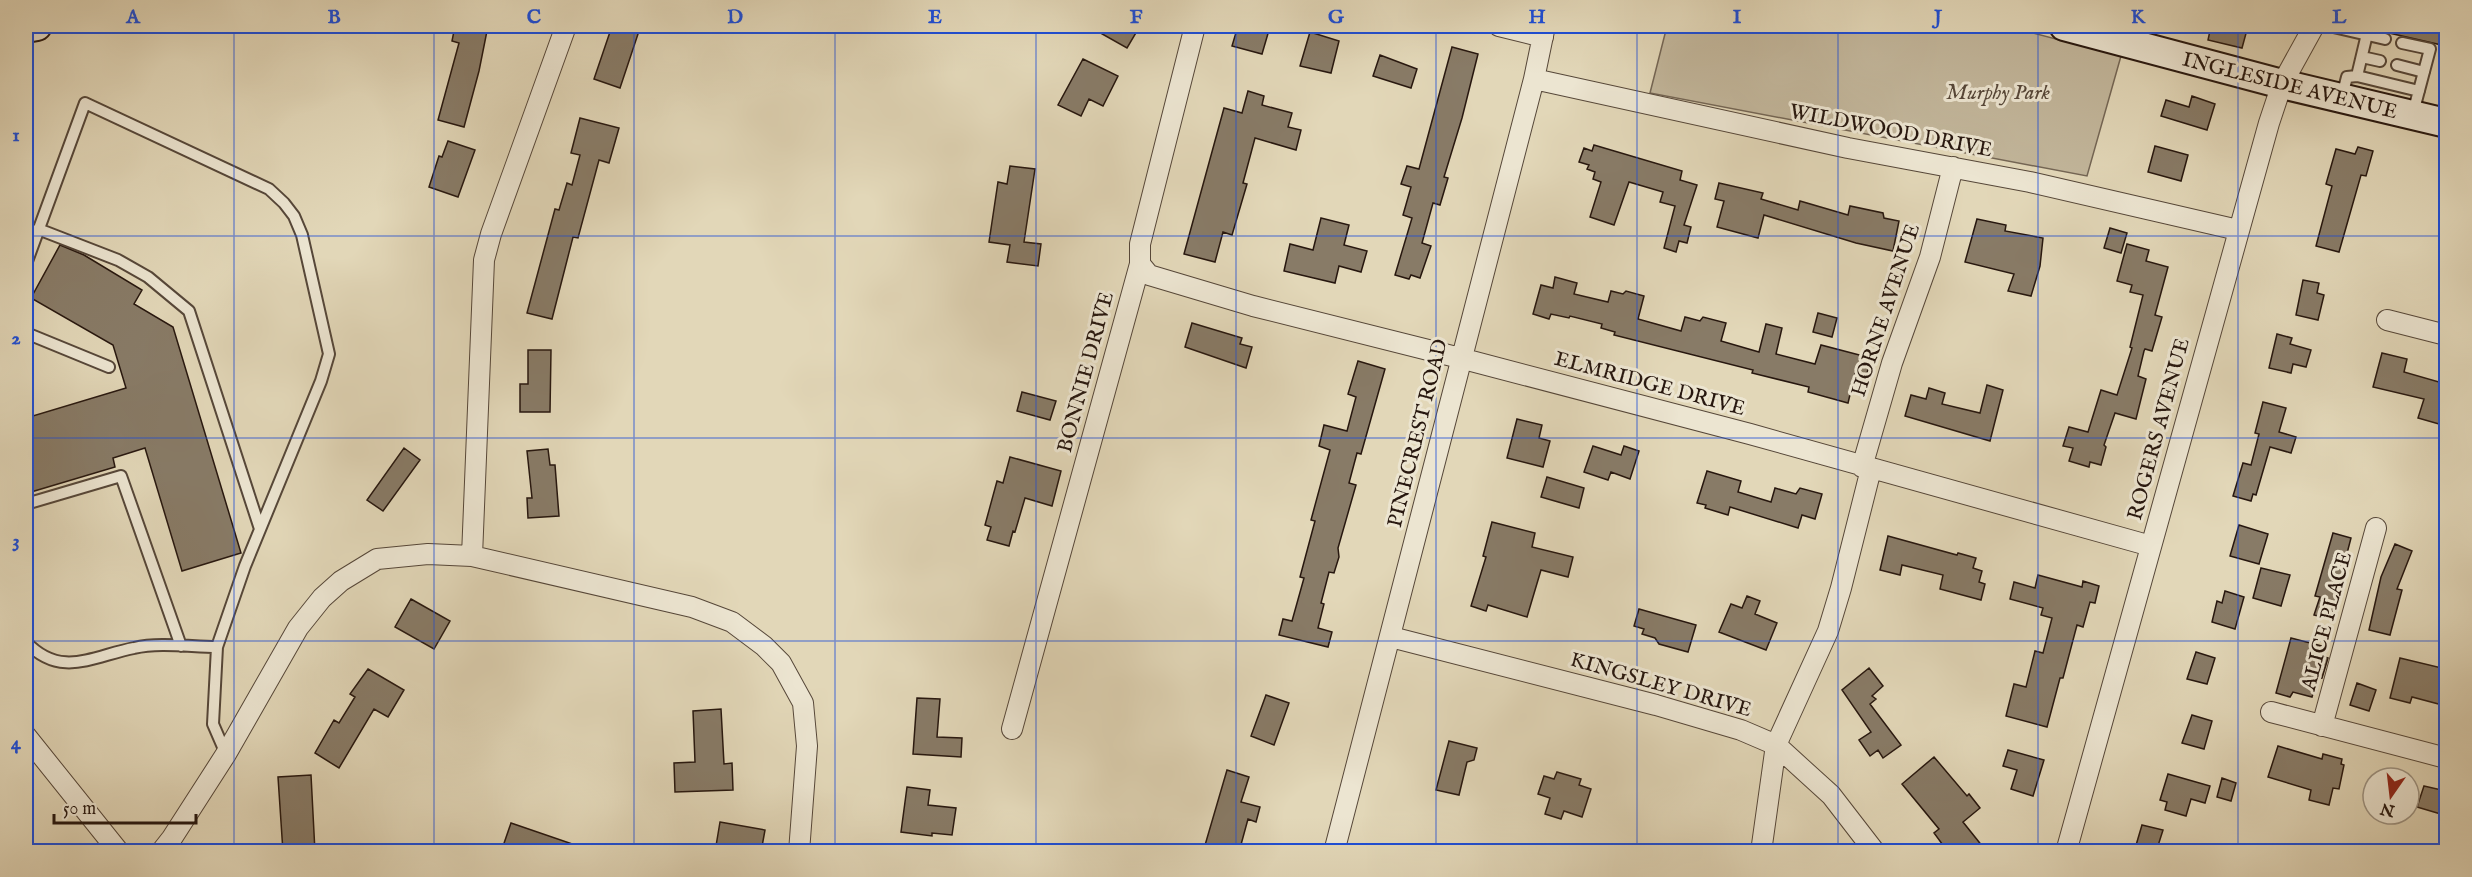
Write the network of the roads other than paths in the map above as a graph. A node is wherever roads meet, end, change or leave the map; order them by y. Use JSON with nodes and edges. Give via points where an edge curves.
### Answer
{"nodes":[{"id":1,"x":36,"y":26,"type":"edge"},
{"id":2,"x":566,"y":26,"type":"edge"},
{"id":3,"x":1195,"y":26,"type":"edge"},
{"id":4,"x":1499,"y":26,"type":"edge"},
{"id":5,"x":2064,"y":26,"type":"edge"},
{"id":6,"x":2314,"y":26,"type":"edge"},
{"id":7,"x":2330,"y":26,"type":"edge"},
{"id":8,"x":26,"y":28,"type":"edge"},
{"id":9,"x":1544,"y":31,"type":"edge"},
{"id":10,"x":2367,"y":34,"type":"junction"},
{"id":11,"x":2385,"y":39,"type":"dead end"},
{"id":12,"x":2402,"y":43,"type":"dead end"},
{"id":13,"x":2362,"y":57,"type":"junction"},
{"id":14,"x":2380,"y":61,"type":"dead end"},
{"id":15,"x":2397,"y":65,"type":"dead end"},
{"id":16,"x":2424,"y":72,"type":"junction"},
{"id":17,"x":1534,"y":79,"type":"junction"},
{"id":18,"x":2282,"y":84,"type":"junction"},
{"id":19,"x":2349,"y":87,"type":"junction"},
{"id":20,"x":2416,"y":103,"type":"junction"},
{"id":21,"x":2446,"y":123,"type":"edge"},
{"id":22,"x":1953,"y":167,"type":"junction"},
{"id":23,"x":38,"y":229,"type":"junction"},
{"id":24,"x":2238,"y":230,"type":"junction"},
{"id":25,"x":26,"y":264,"type":"edge"},
{"id":26,"x":1140,"y":264,"type":"junction"},
{"id":27,"x":2387,"y":320,"type":"dead end"},
{"id":28,"x":26,"y":333,"type":"edge"},
{"id":29,"x":2446,"y":335,"type":"edge"},
{"id":30,"x":1460,"y":358,"type":"junction"},
{"id":31,"x":109,"y":367,"type":"dead end"},
{"id":32,"x":1866,"y":468,"type":"junction"},
{"id":33,"x":26,"y":504,"type":"edge"},
{"id":34,"x":2376,"y":528,"type":"dead end"},
{"id":35,"x":260,"y":529,"type":"junction"},
{"id":36,"x":2151,"y":546,"type":"junction"},
{"id":37,"x":472,"y":556,"type":"junction"},
{"id":38,"x":1391,"y":637,"type":"junction"},
{"id":39,"x":26,"y":642,"type":"edge"},
{"id":40,"x":181,"y":646,"type":"junction"},
{"id":41,"x":217,"y":647,"type":"junction"},
{"id":42,"x":2271,"y":712,"type":"dead end"},
{"id":43,"x":2322,"y":726,"type":"junction"},
{"id":44,"x":1012,"y":729,"type":"dead end"},
{"id":45,"x":26,"y":736,"type":"edge"},
{"id":46,"x":1776,"y":745,"type":"junction"},
{"id":47,"x":226,"y":754,"type":"junction"},
{"id":48,"x":2446,"y":758,"type":"edge"},
{"id":49,"x":119,"y":852,"type":"edge"},
{"id":50,"x":160,"y":852,"type":"edge"},
{"id":51,"x":799,"y":852,"type":"edge"},
{"id":52,"x":1334,"y":852,"type":"edge"},
{"id":53,"x":1761,"y":852,"type":"edge"},
{"id":54,"x":1875,"y":852,"type":"edge"},
{"id":55,"x":2066,"y":852,"type":"edge"}],
"edges":[{"from":1,"to":8,"type":"street"},
{"from":2,"to":37,"type":"street","via":[[484,260]]},
{"from":3,"to":26,"type":"street","name":"BONNIE DRIVE","via":[[1140,244]]},
{"from":4,"to":9,"type":"street"},
{"from":5,"to":18,"type":"street","name":"INGLESIDE AVENUE"},
{"from":6,"to":18,"type":"street","name":"ROGERS AVENUE"},
{"from":7,"to":10,"type":"lane"},
{"from":9,"to":17,"type":"street","name":"PINECREST ROAD"},
{"from":10,"to":11,"type":"lane"},
{"from":10,"to":13,"type":"lane"},
{"from":12,"to":16,"type":"lane","via":[[2430,49]]},
{"from":13,"to":14,"type":"lane"},
{"from":13,"to":19,"type":"lane"},
{"from":15,"to":16,"type":"lane"},
{"from":16,"to":20,"type":"lane"},
{"from":17,"to":22,"type":"street","name":"WILDWOOD DRIVE"},
{"from":17,"to":30,"type":"street","name":"PINECREST ROAD"},
{"from":18,"to":19,"type":"street","name":"INGLESIDE AVENUE"},
{"from":18,"to":24,"type":"street","name":"ROGERS AVENUE"},
{"from":19,"to":20,"type":"street","name":"INGLESIDE AVENUE"},
{"from":20,"to":21,"type":"street","name":"INGLESIDE AVENUE"},
{"from":22,"to":24,"type":"street","name":"WILDWOOD DRIVE"},
{"from":22,"to":32,"type":"street","name":"HORNE AVENUE","via":[[1930,257],[1892,363]]},
{"from":23,"to":25,"type":"lane"},
{"from":23,"to":35,"type":"lane","via":[[118,260],[148,277],[189,311]]},
{"from":23,"to":35,"type":"lane","via":[[85,103],[270,189],[294,216],[302,235],[329,354]]},
{"from":24,"to":36,"type":"street","name":"ROGERS AVENUE"},
{"from":26,"to":30,"type":"street","name":"ELMRIDGE DRIVE","via":[[1149,275],[1253,306]]},
{"from":26,"to":44,"type":"street","name":"BONNIE DRIVE"},
{"from":27,"to":29,"type":"street"},
{"from":28,"to":31,"type":"lane"},
{"from":30,"to":32,"type":"street","name":"ELMRIDGE DRIVE"},
{"from":30,"to":38,"type":"street","name":"PINECREST ROAD"},
{"from":32,"to":36,"type":"street","name":"ELMRIDGE DRIVE"},
{"from":32,"to":46,"type":"street","name":"HORNE AVENUE","via":[[1828,631]]},
{"from":33,"to":40,"type":"lane","via":[[121,476]]},
{"from":34,"to":43,"type":"street","name":"ALICE PLACE"},
{"from":35,"to":41,"type":"lane"},
{"from":36,"to":55,"type":"street","name":"ROGERS AVENUE"},
{"from":37,"to":47,"type":"street","via":[[428,554],[377,560],[340,581],[298,627]]},
{"from":37,"to":51,"type":"street","via":[[692,607],[732,622],[764,646],[781,663],[803,703],[807,746]]},
{"from":38,"to":46,"type":"street","name":"KINGSLEY DRIVE","via":[[1666,707]]},
{"from":38,"to":52,"type":"street","name":"PINECREST ROAD"},
{"from":39,"to":40,"type":"lane","via":[[48,659],[79,663],[134,648]]},
{"from":40,"to":41,"type":"lane"},
{"from":41,"to":47,"type":"lane","via":[[213,724]]},
{"from":42,"to":43,"type":"street"},
{"from":43,"to":48,"type":"street"},
{"from":45,"to":49,"type":"street"},
{"from":46,"to":53,"type":"street","name":"HORNE AVENUE"},
{"from":46,"to":54,"type":"street","name":"KINGSLEY DRIVE","via":[[1831,795]]},
{"from":47,"to":50,"type":"street"}]}
